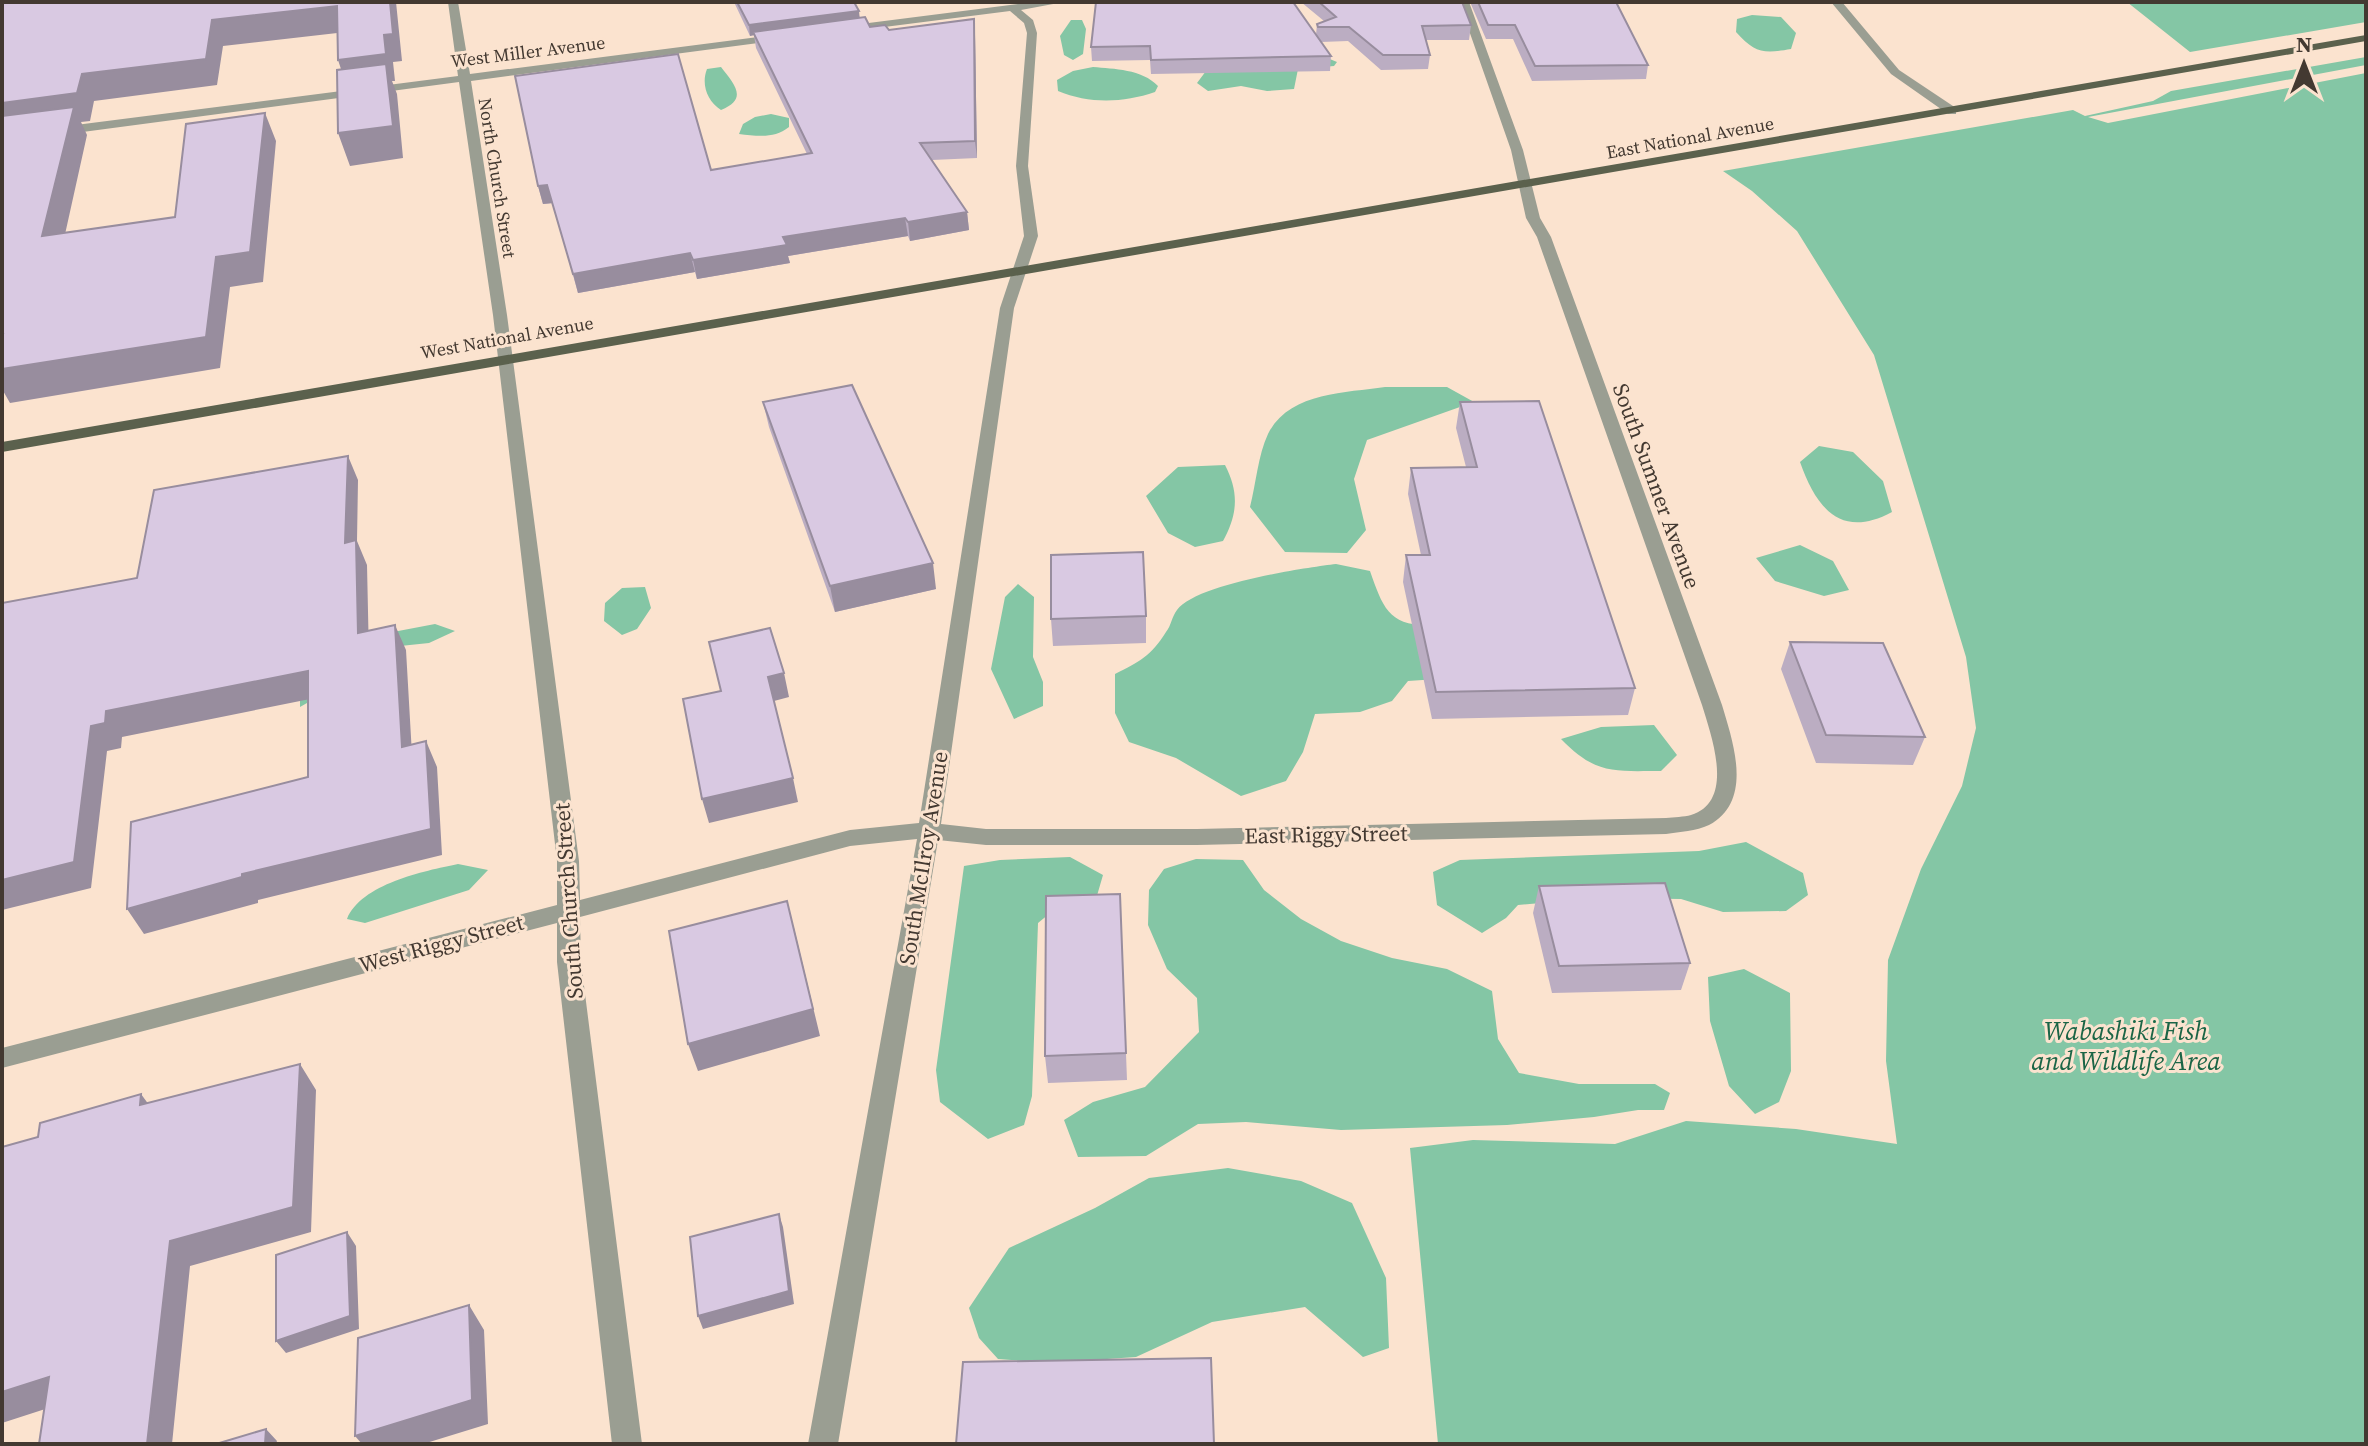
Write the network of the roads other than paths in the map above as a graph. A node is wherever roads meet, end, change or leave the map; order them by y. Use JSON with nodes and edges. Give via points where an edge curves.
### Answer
{"nodes":[{"id":1,"x":453,"y":2,"type":"edge"},
{"id":2,"x":1059,"y":2,"type":"edge"},
{"id":3,"x":1464,"y":2,"type":"edge"},
{"id":4,"x":1836,"y":2,"type":"edge"},
{"id":5,"x":1012,"y":8,"type":"junction"},
{"id":6,"x":826,"y":32,"type":"edge"},
{"id":7,"x":795,"y":36,"type":"edge"},
{"id":8,"x":2366,"y":38,"type":"edge"},
{"id":9,"x":464,"y":79,"type":"junction"},
{"id":10,"x":1952,"y":111,"type":"junction"},
{"id":11,"x":48,"y":133,"type":"edge"},
{"id":12,"x":1525,"y":184,"type":"junction"},
{"id":13,"x":1019,"y":271,"type":"junction"},
{"id":14,"x":505,"y":359,"type":"junction"},
{"id":15,"x":2,"y":447,"type":"edge"},
{"id":16,"x":1718,"y":806,"type":"joint"},
{"id":17,"x":929,"y":830,"type":"junction"},
{"id":18,"x":569,"y":911,"type":"junction"},
{"id":19,"x":2,"y":1058,"type":"edge"},
{"id":20,"x":627,"y":1444,"type":"edge"},
{"id":21,"x":823,"y":1444,"type":"edge"}],
"edges":[{"from":1,"to":9,"type":"street","name":"North Church Street"},
{"from":2,"to":5,"type":"street"},
{"from":3,"to":12,"type":"street","name":"South Sumner Avenue"},
{"from":4,"to":10,"type":"street","via":[[1895,72]]},
{"from":5,"to":6,"type":"street"},
{"from":5,"to":13,"type":"street","name":"South McIlroy Avenue","via":[[1029,22],[1032,33],[1022,166],[1031,236]]},
{"from":7,"to":9,"type":"street","name":"West Miller Avenue"},
{"from":8,"to":10,"type":"main road","name":"East National Avenue"},
{"from":9,"to":11,"type":"street","name":"West Miller Avenue"},
{"from":9,"to":14,"type":"street","name":"North Church Street"},
{"from":10,"to":12,"type":"main road","name":"East National Avenue"},
{"from":12,"to":13,"type":"main road","name":"East National Avenue"},
{"from":12,"to":16,"type":"street","name":"South Sumner Avenue","via":[[1712,705],[1728,782]]},
{"from":13,"to":14,"type":"main road","name":"West National Avenue"},
{"from":13,"to":17,"type":"street","name":"South McIlroy Avenue","via":[[1007,308]]},
{"from":14,"to":15,"type":"main road","name":"West National Avenue"},
{"from":14,"to":18,"type":"street","name":"South Church Street","via":[[566,845]]},
{"from":16,"to":17,"type":"street","name":"East Riggy Street","via":[[1702,819],[1666,826],[1197,837],[986,837]]},
{"from":17,"to":18,"type":"street","name":"West Riggy Street","via":[[850,838]]},
{"from":17,"to":21,"type":"street","name":"South McIlroy Avenue"},
{"from":18,"to":19,"type":"street","name":"West Riggy Street"},
{"from":18,"to":20,"type":"street","name":"South Church Street","via":[[569,962]]}]}
